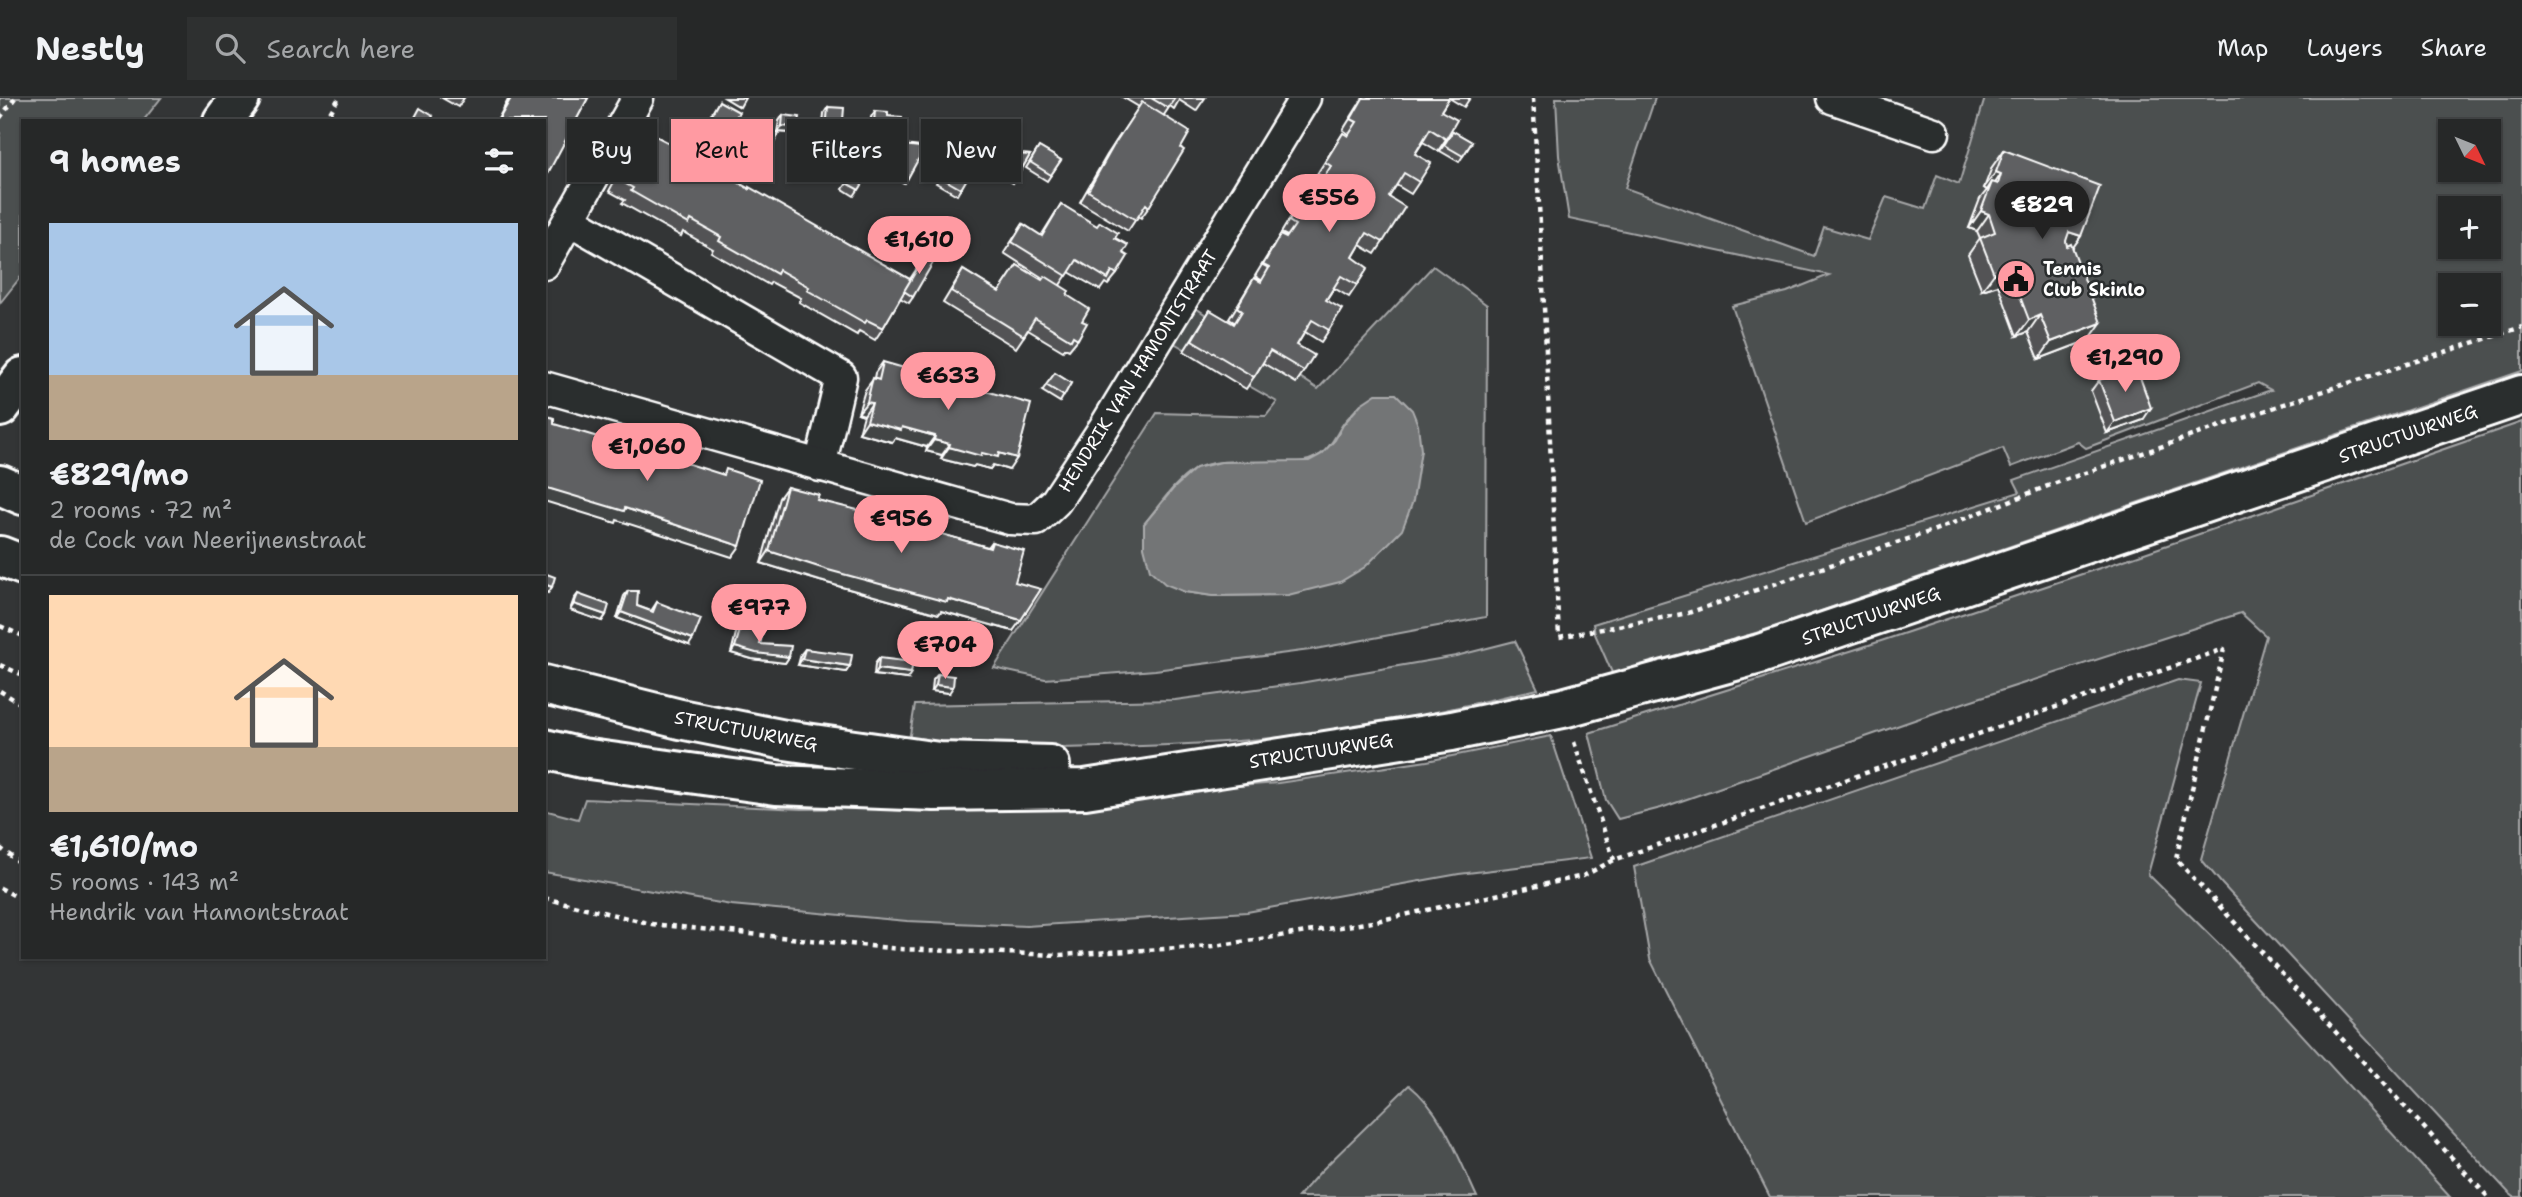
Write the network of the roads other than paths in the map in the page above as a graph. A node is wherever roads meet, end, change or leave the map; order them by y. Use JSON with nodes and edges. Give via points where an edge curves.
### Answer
{"nodes":[{"id":1,"x":240,"y":98,"type":"edge"},
{"id":2,"x":638,"y":98,"type":"edge"},
{"id":3,"x":1305,"y":98,"type":"edge"},
{"id":4,"x":1832,"y":98,"type":"edge"},
{"id":5,"x":224,"y":119,"type":"edge"},
{"id":6,"x":1934,"y":133,"type":"dead end"},
{"id":7,"x":570,"y":220,"type":"junction"},
{"id":8,"x":546,"y":261,"type":"edge"},
{"id":9,"x":21,"y":380,"type":"edge"},
{"id":10,"x":546,"y":388,"type":"edge"},
{"id":11,"x":2522,"y":396,"type":"edge"},
{"id":12,"x":0,"y":407,"type":"edge"},
{"id":13,"x":820,"y":466,"type":"junction"},
{"id":14,"x":0,"y":485,"type":"edge"},
{"id":15,"x":21,"y":494,"type":"edge"},
{"id":16,"x":0,"y":556,"type":"edge"},
{"id":17,"x":21,"y":564,"type":"edge"},
{"id":18,"x":546,"y":686,"type":"edge"},
{"id":19,"x":546,"y":750,"type":"edge"},
{"id":20,"x":1202,"y":769,"type":"junction"}],
"edges":[{"from":1,"to":5,"type":"main road"},
{"from":2,"to":7,"type":"street"},
{"from":3,"to":13,"type":"street","name":"HENDRIK VAN HAMONTSTRAAT","via":[[1104,428],[1056,501],[1036,520],[1010,519]]},
{"from":4,"to":6,"type":"street"},
{"from":7,"to":8,"type":"street"},
{"from":7,"to":13,"type":"street","via":[[841,377]]},
{"from":9,"to":12,"type":"main road"},
{"from":10,"to":13,"type":"street","name":"HENDRIK VAN HAMONTSTRAAT"},
{"from":11,"to":20,"type":"main road","name":"STRUCTUURWEG","via":[[1760,654],[1563,708],[1451,731]]},
{"from":14,"to":15,"type":"main road"},
{"from":16,"to":17,"type":"main road"},
{"from":18,"to":20,"type":"main road","name":"STRUCTUURWEG","via":[[785,740],[939,762]]},
{"from":19,"to":20,"type":"main road","name":"STRUCTUURWEG","via":[[776,785],[934,792],[1085,789]]}]}
